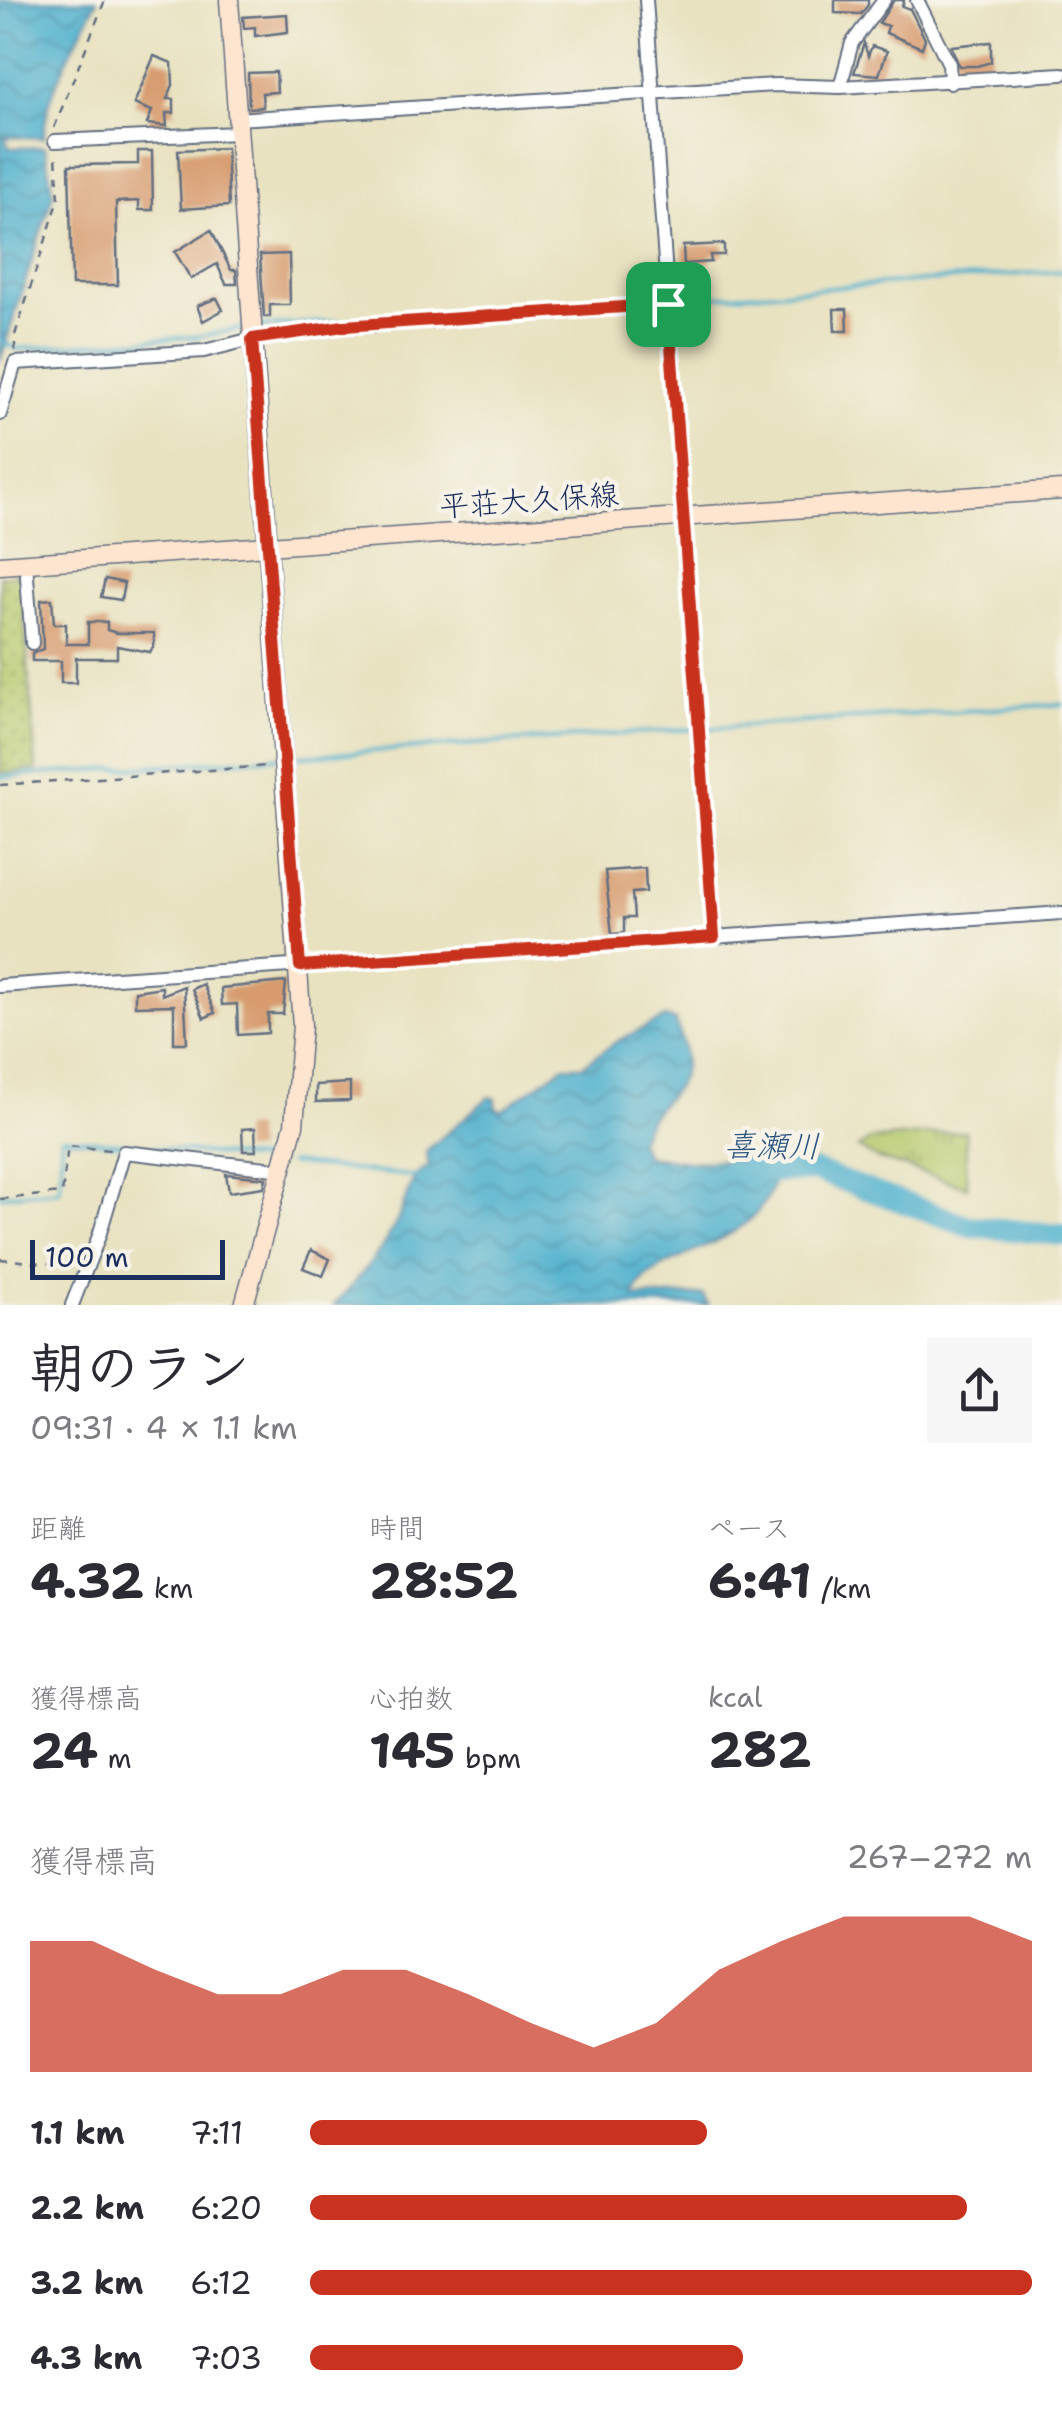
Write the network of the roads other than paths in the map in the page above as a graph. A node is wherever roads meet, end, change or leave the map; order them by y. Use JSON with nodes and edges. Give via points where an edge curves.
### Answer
{"nodes":[{"id":1,"x":229,"y":0,"type":"edge"},
{"id":2,"x":646,"y":0,"type":"edge"},
{"id":3,"x":884,"y":0,"type":"edge"},
{"id":4,"x":917,"y":0,"type":"edge"},
{"id":5,"x":1062,"y":74,"type":"edge"},
{"id":6,"x":950,"y":82,"type":"junction"},
{"id":7,"x":840,"y":87,"type":"junction"},
{"id":8,"x":652,"y":92,"type":"junction"},
{"id":9,"x":237,"y":126,"type":"junction"},
{"id":10,"x":55,"y":141,"type":"road end"},
{"id":11,"x":668,"y":304,"type":"junction"},
{"id":12,"x":252,"y":339,"type":"junction"},
{"id":13,"x":0,"y":414,"type":"edge"},
{"id":14,"x":1062,"y":490,"type":"edge"},
{"id":15,"x":685,"y":517,"type":"junction"},
{"id":16,"x":268,"y":544,"type":"junction"},
{"id":17,"x":26,"y":563,"type":"junction"},
{"id":18,"x":0,"y":565,"type":"edge"},
{"id":19,"x":32,"y":642,"type":"dead end"},
{"id":20,"x":1062,"y":913,"type":"edge"},
{"id":21,"x":714,"y":937,"type":"junction"},
{"id":22,"x":300,"y":966,"type":"junction"},
{"id":23,"x":0,"y":986,"type":"edge"},
{"id":24,"x":284,"y":1170,"type":"junction"},
{"id":25,"x":72,"y":1305,"type":"edge"},
{"id":26,"x":244,"y":1305,"type":"edge"}],
"edges":[{"from":1,"to":9,"type":"street"},
{"from":2,"to":8,"type":"street"},
{"from":3,"to":7,"type":"street","via":[[852,42]]},
{"from":4,"to":6,"type":"street","via":[[949,64]]},
{"from":5,"to":6,"type":"street"},
{"from":6,"to":7,"type":"street"},
{"from":7,"to":8,"type":"street"},
{"from":8,"to":9,"type":"street"},
{"from":8,"to":11,"type":"street"},
{"from":9,"to":10,"type":"street"},
{"from":9,"to":12,"type":"street"},
{"from":11,"to":12,"type":"street","via":[[344,326]]},
{"from":11,"to":15,"type":"street"},
{"from":12,"to":13,"type":"street","via":[[204,351],[15,363]]},
{"from":12,"to":16,"type":"street"},
{"from":14,"to":15,"type":"street","name":"平荘大久保線"},
{"from":15,"to":16,"type":"street","name":"平荘大久保線"},
{"from":15,"to":21,"type":"street"},
{"from":16,"to":17,"type":"street","name":"平荘大久保線"},
{"from":16,"to":22,"type":"street"},
{"from":17,"to":18,"type":"street","name":"平荘大久保線"},
{"from":17,"to":19,"type":"street"},
{"from":20,"to":21,"type":"street"},
{"from":21,"to":22,"type":"street"},
{"from":22,"to":23,"type":"street"},
{"from":22,"to":24,"type":"street","via":[[300,1076]]},
{"from":24,"to":25,"type":"street","via":[[124,1152]]},
{"from":24,"to":26,"type":"street"}]}
